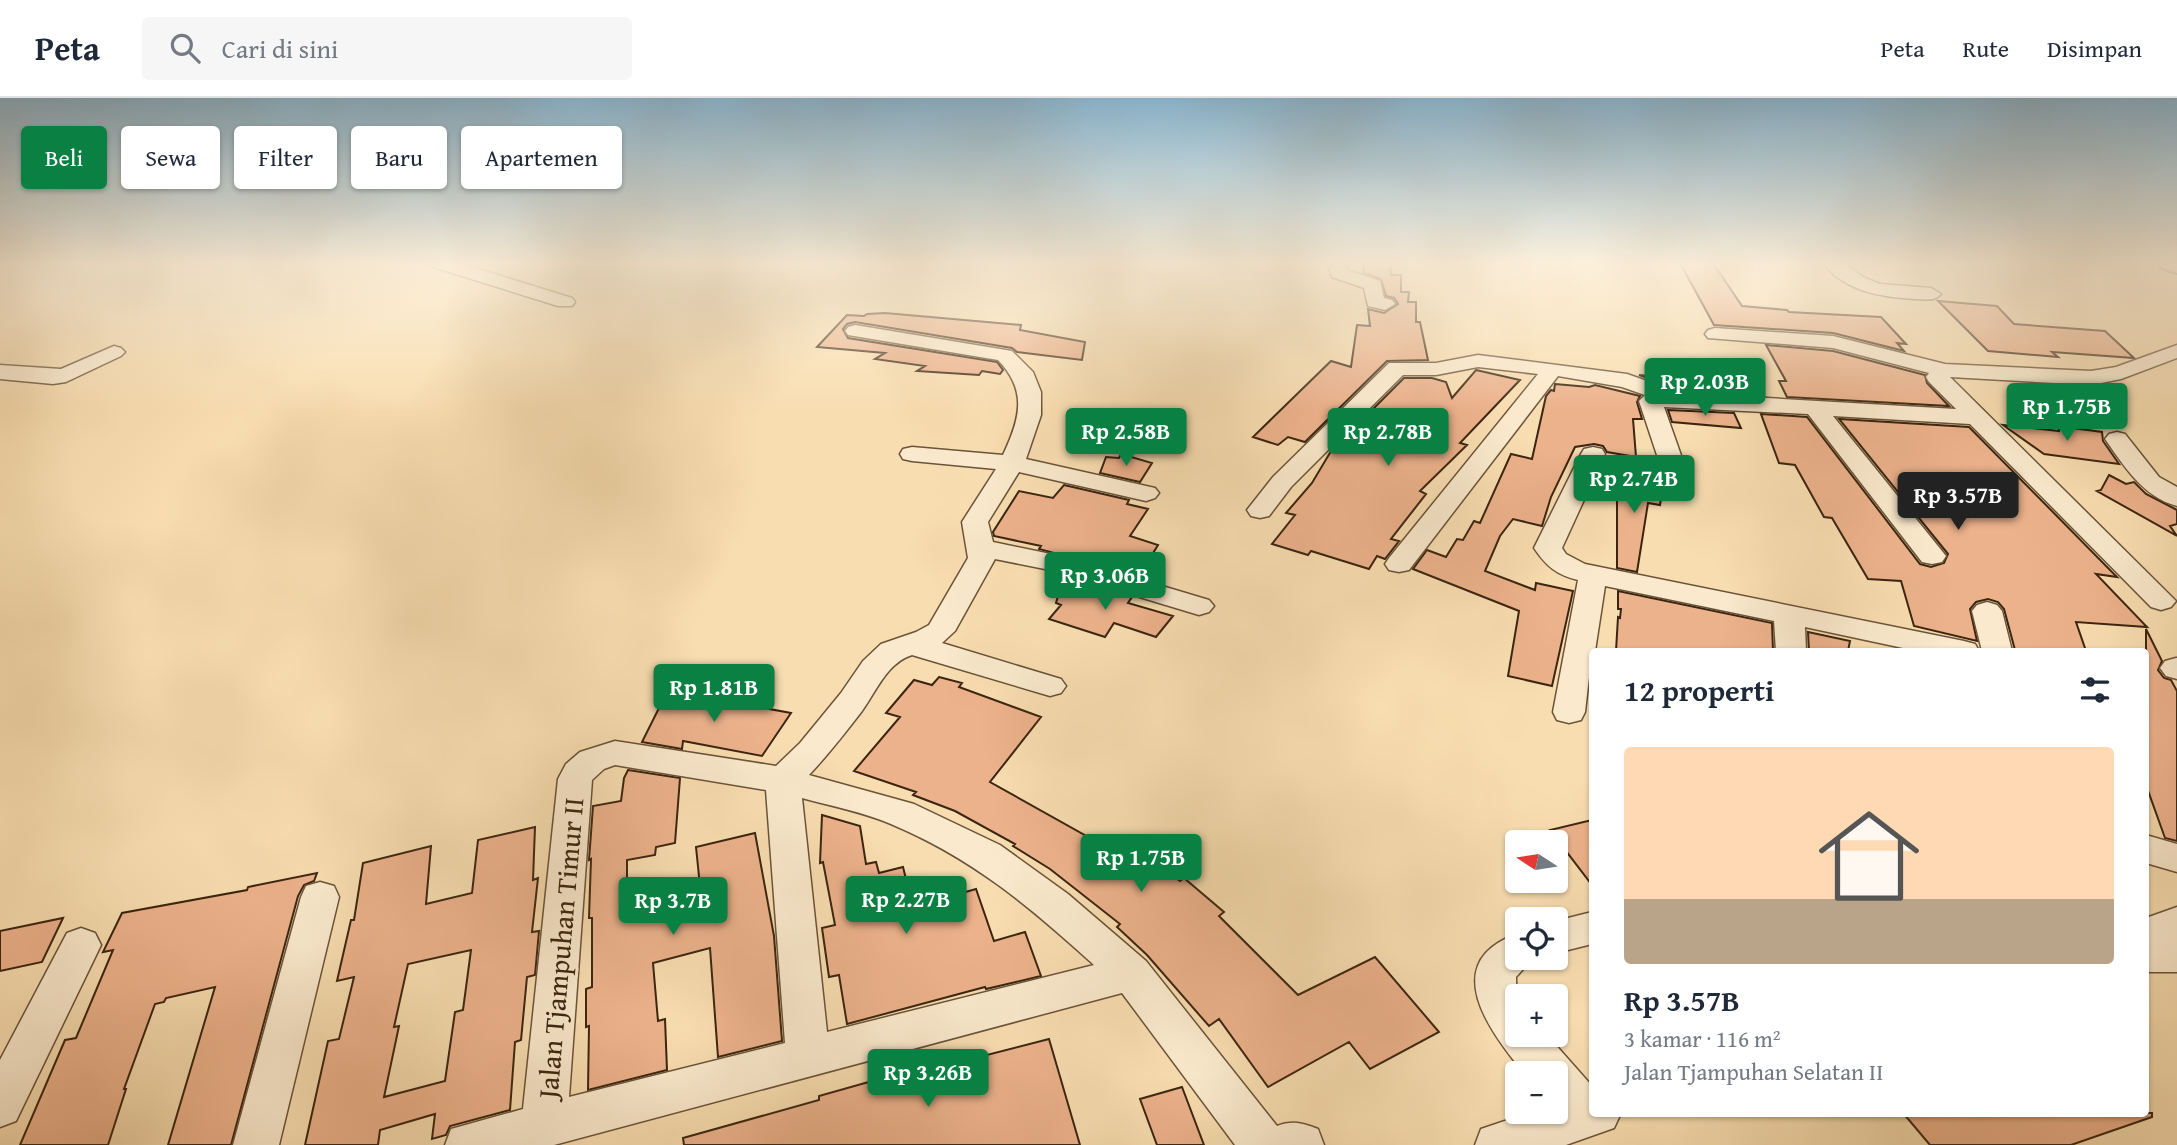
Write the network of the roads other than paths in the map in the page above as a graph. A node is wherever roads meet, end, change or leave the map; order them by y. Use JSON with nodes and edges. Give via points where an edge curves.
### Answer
{"nodes":[{"id":1,"x":855,"y":331,"type":"dead end"},
{"id":2,"x":1715,"y":334,"type":"dead end"},
{"id":3,"x":2177,"y":351,"type":"edge"},
{"id":4,"x":114,"y":352,"type":"dead end"},
{"id":5,"x":1553,"y":369,"type":"junction"},
{"id":6,"x":1945,"y":370,"type":"junction"},
{"id":7,"x":0,"y":372,"type":"edge"},
{"id":8,"x":1678,"y":400,"type":"junction"},
{"id":9,"x":1816,"y":409,"type":"junction"},
{"id":10,"x":1978,"y":417,"type":"junction"},
{"id":11,"x":2117,"y":439,"type":"dead end"},
{"id":12,"x":912,"y":454,"type":"dead end"},
{"id":13,"x":1593,"y":454,"type":"dead end"},
{"id":14,"x":1671,"y":461,"type":"dead end"},
{"id":15,"x":1012,"y":463,"type":"junction"},
{"id":16,"x":1146,"y":493,"type":"dead end"},
{"id":17,"x":2177,"y":498,"type":"edge"},
{"id":18,"x":1260,"y":510,"type":"dead end"},
{"id":19,"x":981,"y":548,"type":"junction"},
{"id":20,"x":1932,"y":556,"type":"dead end"},
{"id":21,"x":1399,"y":565,"type":"dead end"},
{"id":22,"x":1593,"y":574,"type":"junction"},
{"id":23,"x":2161,"y":601,"type":"dead end"},
{"id":24,"x":1199,"y":606,"type":"dead end"},
{"id":25,"x":1987,"y":611,"type":"dead end"},
{"id":26,"x":1789,"y":615,"type":"junction"},
{"id":27,"x":911,"y":644,"type":"junction"},
{"id":28,"x":1791,"y":648,"type":"edge"},
{"id":29,"x":1950,"y":648,"type":"edge"},
{"id":30,"x":1996,"y":648,"type":"edge"},
{"id":31,"x":1050,"y":686,"type":"dead end"},
{"id":32,"x":1569,"y":712,"type":"dead end"},
{"id":33,"x":783,"y":779,"type":"junction"},
{"id":34,"x":2149,"y":850,"type":"edge"},
{"id":35,"x":2177,"y":858,"type":"edge"},
{"id":36,"x":320,"y":897,"type":"dead end"},
{"id":37,"x":2177,"y":923,"type":"edge"},
{"id":38,"x":1589,"y":929,"type":"edge"},
{"id":39,"x":1568,"y":934,"type":"edge"},
{"id":40,"x":2149,"y":934,"type":"edge"},
{"id":41,"x":81,"y":945,"type":"dead end"},
{"id":42,"x":2177,"y":954,"type":"edge"},
{"id":43,"x":2149,"y":955,"type":"edge"},
{"id":44,"x":1505,"y":962,"type":"edge"},
{"id":45,"x":1131,"y":973,"type":"junction"},
{"id":46,"x":1505,"y":1014,"type":"edge"},
{"id":47,"x":1529,"y":1047,"type":"edge"},
{"id":48,"x":808,"y":1055,"type":"junction"},
{"id":49,"x":1542,"y":1061,"type":"edge"},
{"id":50,"x":1568,"y":1089,"type":"edge"},
{"id":51,"x":0,"y":1106,"type":"edge"},
{"id":52,"x":1589,"y":1109,"type":"edge"},
{"id":53,"x":1589,"y":1116,"type":"edge"},
{"id":54,"x":544,"y":1126,"type":"junction"},
{"id":55,"x":1527,"y":1141,"type":"edge"},
{"id":56,"x":256,"y":1145,"type":"edge"},
{"id":57,"x":468,"y":1145,"type":"edge"},
{"id":58,"x":1263,"y":1145,"type":"edge"},
{"id":59,"x":1284,"y":1145,"type":"edge"},
{"id":60,"x":1301,"y":1145,"type":"edge"}],
"edges":[{"from":1,"to":15,"type":"street","via":[[996,353],[1018,364],[1027,386],[1030,416],[1024,442]]},
{"from":2,"to":6,"type":"street","via":[[1833,342]]},
{"from":3,"to":6,"type":"street","via":[[2104,377]]},
{"from":4,"to":7,"type":"street","via":[[53,377]]},
{"from":5,"to":8,"type":"street","via":[[1627,381]]},
{"from":5,"to":18,"type":"street","via":[[1478,361],[1436,369],[1397,368],[1282,482]]},
{"from":5,"to":21,"type":"street"},
{"from":6,"to":10,"type":"street","via":[[1937,377]]},
{"from":8,"to":9,"type":"street"},
{"from":8,"to":14,"type":"street","via":[[1650,403]]},
{"from":9,"to":10,"type":"street"},
{"from":9,"to":20,"type":"street"},
{"from":10,"to":23,"type":"street"},
{"from":11,"to":17,"type":"street","via":[[2150,482]]},
{"from":12,"to":15,"type":"street"},
{"from":13,"to":22,"type":"street","via":[[1549,543],[1556,560]]},
{"from":15,"to":16,"type":"street"},
{"from":15,"to":19,"type":"street","via":[[975,522]]},
{"from":19,"to":24,"type":"street","via":[[1055,564]]},
{"from":19,"to":27,"type":"street","via":[[982,558],[940,631]]},
{"from":22,"to":26,"type":"street"},
{"from":22,"to":32,"type":"street"},
{"from":25,"to":30,"type":"street"},
{"from":26,"to":28,"type":"street"},
{"from":26,"to":29,"type":"street"},
{"from":27,"to":31,"type":"street"},
{"from":27,"to":33,"type":"street","via":[[892,651],[874,668],[812,751]]},
{"from":33,"to":45,"type":"street","via":[[901,813],[987,855],[1055,905]]},
{"from":33,"to":48,"type":"street"},
{"from":33,"to":54,"type":"street","name":"Jalan Tjampuhan Timur II","via":[[615,753],[589,762],[575,779]]},
{"from":34,"to":35,"type":"street"},
{"from":36,"to":56,"type":"street"},
{"from":37,"to":40,"type":"street"},
{"from":38,"to":39,"type":"street"},
{"from":41,"to":51,"type":"street"},
{"from":42,"to":43,"type":"street"},
{"from":44,"to":46,"type":"street","via":[[1495,971],[1497,1001]]},
{"from":45,"to":48,"type":"street"},
{"from":45,"to":58,"type":"street"},
{"from":47,"to":49,"type":"street"},
{"from":48,"to":54,"type":"street"},
{"from":50,"to":52,"type":"street"},
{"from":53,"to":55,"type":"street"},
{"from":54,"to":57,"type":"street"},
{"from":59,"to":60,"type":"street"}]}
